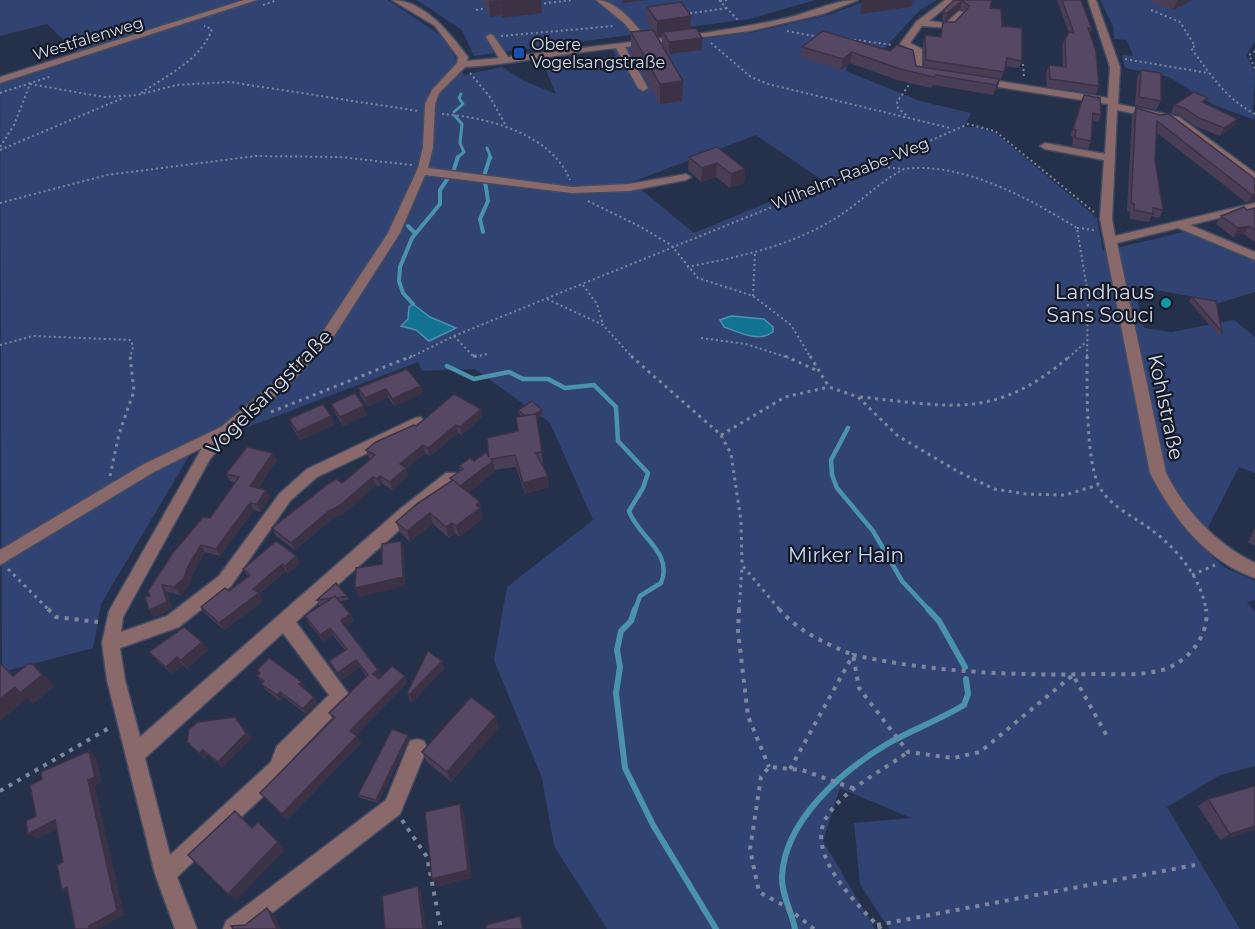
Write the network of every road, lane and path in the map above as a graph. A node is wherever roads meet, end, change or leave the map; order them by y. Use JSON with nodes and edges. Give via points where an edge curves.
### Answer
{"nodes":[{"id":1,"x":253,"y":0,"type":"edge"},
{"id":2,"x":396,"y":0,"type":"edge"},
{"id":3,"x":573,"y":0,"type":"edge"},
{"id":4,"x":600,"y":0,"type":"edge"},
{"id":5,"x":727,"y":0,"type":"edge"},
{"id":6,"x":854,"y":0,"type":"edge"},
{"id":7,"x":950,"y":0,"type":"edge"},
{"id":8,"x":1092,"y":0,"type":"edge"},
{"id":9,"x":720,"y":1,"type":"edge"},
{"id":10,"x":533,"y":5,"type":"dead end"},
{"id":11,"x":489,"y":8,"type":"dead end"},
{"id":12,"x":728,"y":8,"type":"junction"},
{"id":13,"x":476,"y":10,"type":"dead end"},
{"id":14,"x":1151,"y":10,"type":"dead end"},
{"id":15,"x":962,"y":13,"type":"edge"},
{"id":16,"x":683,"y":14,"type":"edge"},
{"id":17,"x":921,"y":22,"type":"junction"},
{"id":18,"x":631,"y":25,"type":"junction"},
{"id":19,"x":205,"y":26,"type":"dead end"},
{"id":20,"x":746,"y":28,"type":"junction"},
{"id":21,"x":801,"y":34,"type":"dead end"},
{"id":22,"x":702,"y":35,"type":"junction"},
{"id":23,"x":490,"y":37,"type":"joint"},
{"id":24,"x":829,"y":38,"type":"edge"},
{"id":25,"x":849,"y":39,"type":"edge"},
{"id":26,"x":644,"y":41,"type":"junction"},
{"id":27,"x":905,"y":44,"type":"junction"},
{"id":28,"x":619,"y":45,"type":"junction"},
{"id":29,"x":1255,"y":51,"type":"edge"},
{"id":30,"x":1113,"y":57,"type":"junction"},
{"id":31,"x":506,"y":61,"type":"junction"},
{"id":32,"x":462,"y":64,"type":"junction"},
{"id":33,"x":1023,"y":64,"type":"edge"},
{"id":34,"x":1255,"y":69,"type":"edge"},
{"id":35,"x":1208,"y":73,"type":"junction"},
{"id":36,"x":59,"y":74,"type":"dead end"},
{"id":37,"x":938,"y":75,"type":"edge"},
{"id":38,"x":0,"y":80,"type":"edge"},
{"id":39,"x":970,"y":80,"type":"edge"},
{"id":40,"x":30,"y":84,"type":"junction"},
{"id":41,"x":1024,"y":86,"type":"junction"},
{"id":42,"x":642,"y":88,"type":"dead end"},
{"id":43,"x":906,"y":91,"type":"dead end"},
{"id":44,"x":0,"y":93,"type":"edge"},
{"id":45,"x":138,"y":95,"type":"junction"},
{"id":46,"x":1011,"y":96,"type":"dead end"},
{"id":47,"x":1114,"y":104,"type":"junction"},
{"id":48,"x":429,"y":114,"type":"junction"},
{"id":49,"x":1255,"y":114,"type":"edge"},
{"id":50,"x":907,"y":116,"type":"junction"},
{"id":51,"x":506,"y":126,"type":"junction"},
{"id":52,"x":951,"y":128,"type":"junction"},
{"id":53,"x":1045,"y":146,"type":"dead end"},
{"id":54,"x":0,"y":148,"type":"edge"},
{"id":55,"x":1109,"y":158,"type":"junction"},
{"id":56,"x":873,"y":166,"type":"junction"},
{"id":57,"x":422,"y":169,"type":"junction"},
{"id":58,"x":904,"y":169,"type":"junction"},
{"id":59,"x":686,"y":177,"type":"dead end"},
{"id":60,"x":1255,"y":178,"type":"edge"},
{"id":61,"x":573,"y":190,"type":"junction"},
{"id":62,"x":0,"y":203,"type":"edge"},
{"id":63,"x":1255,"y":206,"type":"edge"},
{"id":64,"x":1106,"y":219,"type":"junction"},
{"id":65,"x":1180,"y":225,"type":"junction"},
{"id":66,"x":1111,"y":241,"type":"junction"},
{"id":67,"x":674,"y":247,"type":"junction"},
{"id":68,"x":755,"y":254,"type":"junction"},
{"id":69,"x":1255,"y":256,"type":"edge"},
{"id":70,"x":687,"y":267,"type":"junction"},
{"id":71,"x":582,"y":284,"type":"junction"},
{"id":72,"x":753,"y":296,"type":"junction"},
{"id":73,"x":547,"y":298,"type":"junction"},
{"id":74,"x":603,"y":325,"type":"junction"},
{"id":75,"x":454,"y":336,"type":"junction"},
{"id":76,"x":701,"y":338,"type":"dead end"},
{"id":77,"x":1085,"y":343,"type":"junction"},
{"id":78,"x":0,"y":345,"type":"edge"},
{"id":79,"x":487,"y":354,"type":"dead end"},
{"id":80,"x":818,"y":371,"type":"junction"},
{"id":81,"x":829,"y":387,"type":"junction"},
{"id":82,"x":858,"y":397,"type":"junction"},
{"id":83,"x":268,"y":413,"type":"dead end"},
{"id":84,"x":420,"y":422,"type":"edge"},
{"id":85,"x":227,"y":430,"type":"junction"},
{"id":86,"x":721,"y":435,"type":"junction"},
{"id":87,"x":451,"y":477,"type":"edge"},
{"id":88,"x":1098,"y":485,"type":"junction"},
{"id":89,"x":117,"y":487,"type":"junction"},
{"id":90,"x":1230,"y":558,"type":"junction"},
{"id":91,"x":0,"y":559,"type":"edge"},
{"id":92,"x":742,"y":565,"type":"junction"},
{"id":93,"x":1255,"y":571,"type":"edge"},
{"id":94,"x":1192,"y":575,"type":"junction"},
{"id":95,"x":284,"y":620,"type":"junction"},
{"id":96,"x":114,"y":624,"type":"junction"},
{"id":97,"x":111,"y":643,"type":"junction"},
{"id":98,"x":853,"y":655,"type":"junction"},
{"id":99,"x":1073,"y":675,"type":"junction"},
{"id":100,"x":126,"y":719,"type":"junction"},
{"id":101,"x":1108,"y":738,"type":"dead end"},
{"id":102,"x":417,"y":748,"type":"dead end"},
{"id":103,"x":908,"y":752,"type":"junction"},
{"id":104,"x":135,"y":754,"type":"junction"},
{"id":105,"x":769,"y":767,"type":"junction"},
{"id":106,"x":790,"y":769,"type":"junction"},
{"id":107,"x":855,"y":789,"type":"junction"},
{"id":108,"x":0,"y":791,"type":"edge"},
{"id":109,"x":405,"y":824,"type":"dead end"},
{"id":110,"x":1196,"y":865,"type":"dead end"},
{"id":111,"x":165,"y":874,"type":"junction"},
{"id":112,"x":879,"y":927,"type":"edge"},
{"id":113,"x":186,"y":929,"type":"edge"},
{"id":114,"x":234,"y":929,"type":"edge"},
{"id":115,"x":441,"y":929,"type":"edge"},
{"id":116,"x":814,"y":929,"type":"edge"}],
"edges":[{"from":1,"to":38,"type":"street","name":"Westfalenweg"},
{"from":2,"to":32,"type":"street","via":[[438,24],[463,57]]},
{"from":3,"to":10,"type":"path"},
{"from":4,"to":18,"type":"street"},
{"from":5,"to":9,"type":"path"},
{"from":6,"to":20,"type":"street"},
{"from":7,"to":17,"type":"street"},
{"from":8,"to":30,"type":"street","name":"Kohlstraße"},
{"from":9,"to":12,"type":"path"},
{"from":11,"to":13,"type":"path"},
{"from":12,"to":16,"type":"path"},
{"from":12,"to":20,"type":"path"},
{"from":14,"to":35,"type":"path","via":[[1183,25],[1195,46],[1191,48]]},
{"from":15,"to":17,"type":"street","via":[[948,26]]},
{"from":17,"to":27,"type":"street"},
{"from":18,"to":23,"type":"path"},
{"from":18,"to":26,"type":"street"},
{"from":19,"to":45,"type":"path","via":[[212,29],[211,34],[197,53]]},
{"from":20,"to":22,"type":"street"},
{"from":21,"to":24,"type":"path"},
{"from":22,"to":26,"type":"street"},
{"from":22,"to":50,"type":"path","via":[[751,77],[768,84]]},
{"from":23,"to":31,"type":"street"},
{"from":25,"to":27,"type":"path"},
{"from":26,"to":28,"type":"street"},
{"from":27,"to":37,"type":"street","via":[[916,49],[917,72]]},
{"from":28,"to":31,"type":"street"},
{"from":28,"to":42,"type":"street"},
{"from":29,"to":34,"type":"path","via":[[1249,55]]},
{"from":30,"to":35,"type":"path"},
{"from":30,"to":47,"type":"street","name":"Kohlstraße"},
{"from":31,"to":32,"type":"street"},
{"from":32,"to":48,"type":"street","name":"Vogelsangstraße","via":[[435,92]]},
{"from":32,"to":51,"type":"path","via":[[490,97]]},
{"from":33,"to":41,"type":"path"},
{"from":35,"to":49,"type":"path"},
{"from":36,"to":40,"type":"path"},
{"from":39,"to":41,"type":"street"},
{"from":40,"to":44,"type":"path"},
{"from":40,"to":45,"type":"path","via":[[104,97]]},
{"from":40,"to":54,"type":"path"},
{"from":41,"to":46,"type":"street"},
{"from":41,"to":47,"type":"street"},
{"from":43,"to":50,"type":"path","name":"Wilhelm-Raabe-Weg","via":[[897,102]]},
{"from":45,"to":48,"type":"path","via":[[176,85],[231,82]]},
{"from":45,"to":54,"type":"path","via":[[113,100]]},
{"from":47,"to":55,"type":"street","name":"Kohlstraße"},
{"from":47,"to":60,"type":"street","via":[[1175,119]]},
{"from":48,"to":51,"type":"path","via":[[459,114]]},
{"from":48,"to":57,"type":"street","name":"Vogelsangstraße","via":[[428,147]]},
{"from":50,"to":52,"type":"path","name":"Wilhelm-Raabe-Weg"},
{"from":51,"to":61,"type":"path","via":[[557,158],[565,166]]},
{"from":52,"to":56,"type":"path","name":"Wilhelm-Raabe-Weg"},
{"from":52,"to":64,"type":"path","via":[[975,124],[995,131]]},
{"from":53,"to":55,"type":"street"},
{"from":55,"to":64,"type":"street","name":"Kohlstraße"},
{"from":56,"to":58,"type":"path"},
{"from":56,"to":67,"type":"path","name":"Wilhelm-Raabe-Weg"},
{"from":57,"to":61,"type":"street"},
{"from":57,"to":62,"type":"path","via":[[398,162],[340,157],[256,156],[106,175]]},
{"from":57,"to":85,"type":"street","name":"Vogelsangstraße","via":[[394,233],[329,333],[290,376]]},
{"from":58,"to":68,"type":"path","via":[[836,217],[786,244]]},
{"from":58,"to":77,"type":"path","via":[[947,171],[977,178],[1046,208],[1077,228],[1088,302]]},
{"from":59,"to":61,"type":"street","via":[[653,185]]},
{"from":61,"to":67,"type":"path","via":[[573,194]]},
{"from":63,"to":65,"type":"street"},
{"from":64,"to":66,"type":"street","name":"Kohlstraße"},
{"from":65,"to":66,"type":"street"},
{"from":65,"to":69,"type":"street"},
{"from":66,"to":90,"type":"street","name":"Kohlstraße","via":[[1158,473],[1186,520]]},
{"from":67,"to":70,"type":"path"},
{"from":67,"to":71,"type":"path","name":"Wilhelm-Raabe-Weg"},
{"from":68,"to":70,"type":"path"},
{"from":68,"to":72,"type":"path"},
{"from":70,"to":72,"type":"path","via":[[698,278]]},
{"from":71,"to":73,"type":"path","name":"Wilhelm-Raabe-Weg"},
{"from":71,"to":74,"type":"path","via":[[597,304]]},
{"from":72,"to":80,"type":"path","via":[[791,325]]},
{"from":73,"to":74,"type":"path"},
{"from":73,"to":75,"type":"path","name":"Wilhelm-Raabe-Weg"},
{"from":74,"to":86,"type":"path","via":[[631,356]]},
{"from":75,"to":79,"type":"path","via":[[474,357]]},
{"from":75,"to":83,"type":"path","name":"Wilhelm-Raabe-Weg","via":[[394,365]]},
{"from":76,"to":80,"type":"path","via":[[730,339]]},
{"from":77,"to":82,"type":"path","via":[[1023,391],[990,404]]},
{"from":77,"to":88,"type":"path","via":[[1086,416]]},
{"from":78,"to":89,"type":"path","via":[[33,336],[131,340],[129,361],[135,371],[134,397],[124,419],[110,477]]},
{"from":80,"to":81,"type":"path"},
{"from":81,"to":82,"type":"path"},
{"from":81,"to":86,"type":"path","via":[[779,397]]},
{"from":82,"to":88,"type":"path","via":[[898,436],[994,489],[1065,495]]},
{"from":84,"to":97,"type":"street","via":[[312,473],[285,497],[225,581],[173,622]]},
{"from":85,"to":89,"type":"street"},
{"from":85,"to":96,"type":"street","name":"Vogelsangstraße","via":[[205,455],[177,503],[128,589]]},
{"from":86,"to":92,"type":"path","via":[[731,454],[741,521]]},
{"from":87,"to":95,"type":"street"},
{"from":88,"to":94,"type":"path","via":[[1164,542]]},
{"from":89,"to":91,"type":"street"},
{"from":90,"to":93,"type":"street","name":"Kohlstraße"},
{"from":90,"to":94,"type":"path"},
{"from":91,"to":96,"type":"path","via":[[56,617]]},
{"from":92,"to":98,"type":"path","via":[[788,619],[815,639]]},
{"from":92,"to":105,"type":"path","via":[[738,631],[748,716]]},
{"from":94,"to":99,"type":"path","via":[[1207,613],[1203,634],[1192,650],[1165,669]]},
{"from":95,"to":104,"type":"street"},
{"from":95,"to":111,"type":"street","via":[[342,696],[284,753],[279,768]]},
{"from":96,"to":97,"type":"street","name":"Vogelsangstraße"},
{"from":97,"to":100,"type":"street","name":"Vogelsangstraße"},
{"from":98,"to":99,"type":"path","via":[[947,672]]},
{"from":98,"to":103,"type":"path","via":[[859,688]]},
{"from":98,"to":106,"type":"path"},
{"from":99,"to":101,"type":"path"},
{"from":99,"to":103,"type":"path","via":[[980,752],[963,759],[942,760]]},
{"from":100,"to":104,"type":"street","name":"Vogelsangstraße"},
{"from":100,"to":108,"type":"path"},
{"from":102,"to":114,"type":"street","via":[[393,807]]},
{"from":103,"to":107,"type":"path"},
{"from":104,"to":111,"type":"street","name":"Vogelsangstraße"},
{"from":105,"to":106,"type":"path"},
{"from":105,"to":116,"type":"path","via":[[761,777],[750,849],[759,892]]},
{"from":106,"to":107,"type":"path"},
{"from":107,"to":112,"type":"path","via":[[828,816],[820,835],[823,851],[840,883]]},
{"from":109,"to":115,"type":"path","via":[[427,857]]},
{"from":110,"to":112,"type":"path"},
{"from":111,"to":113,"type":"street","name":"Vogelsangstraße"}]}
